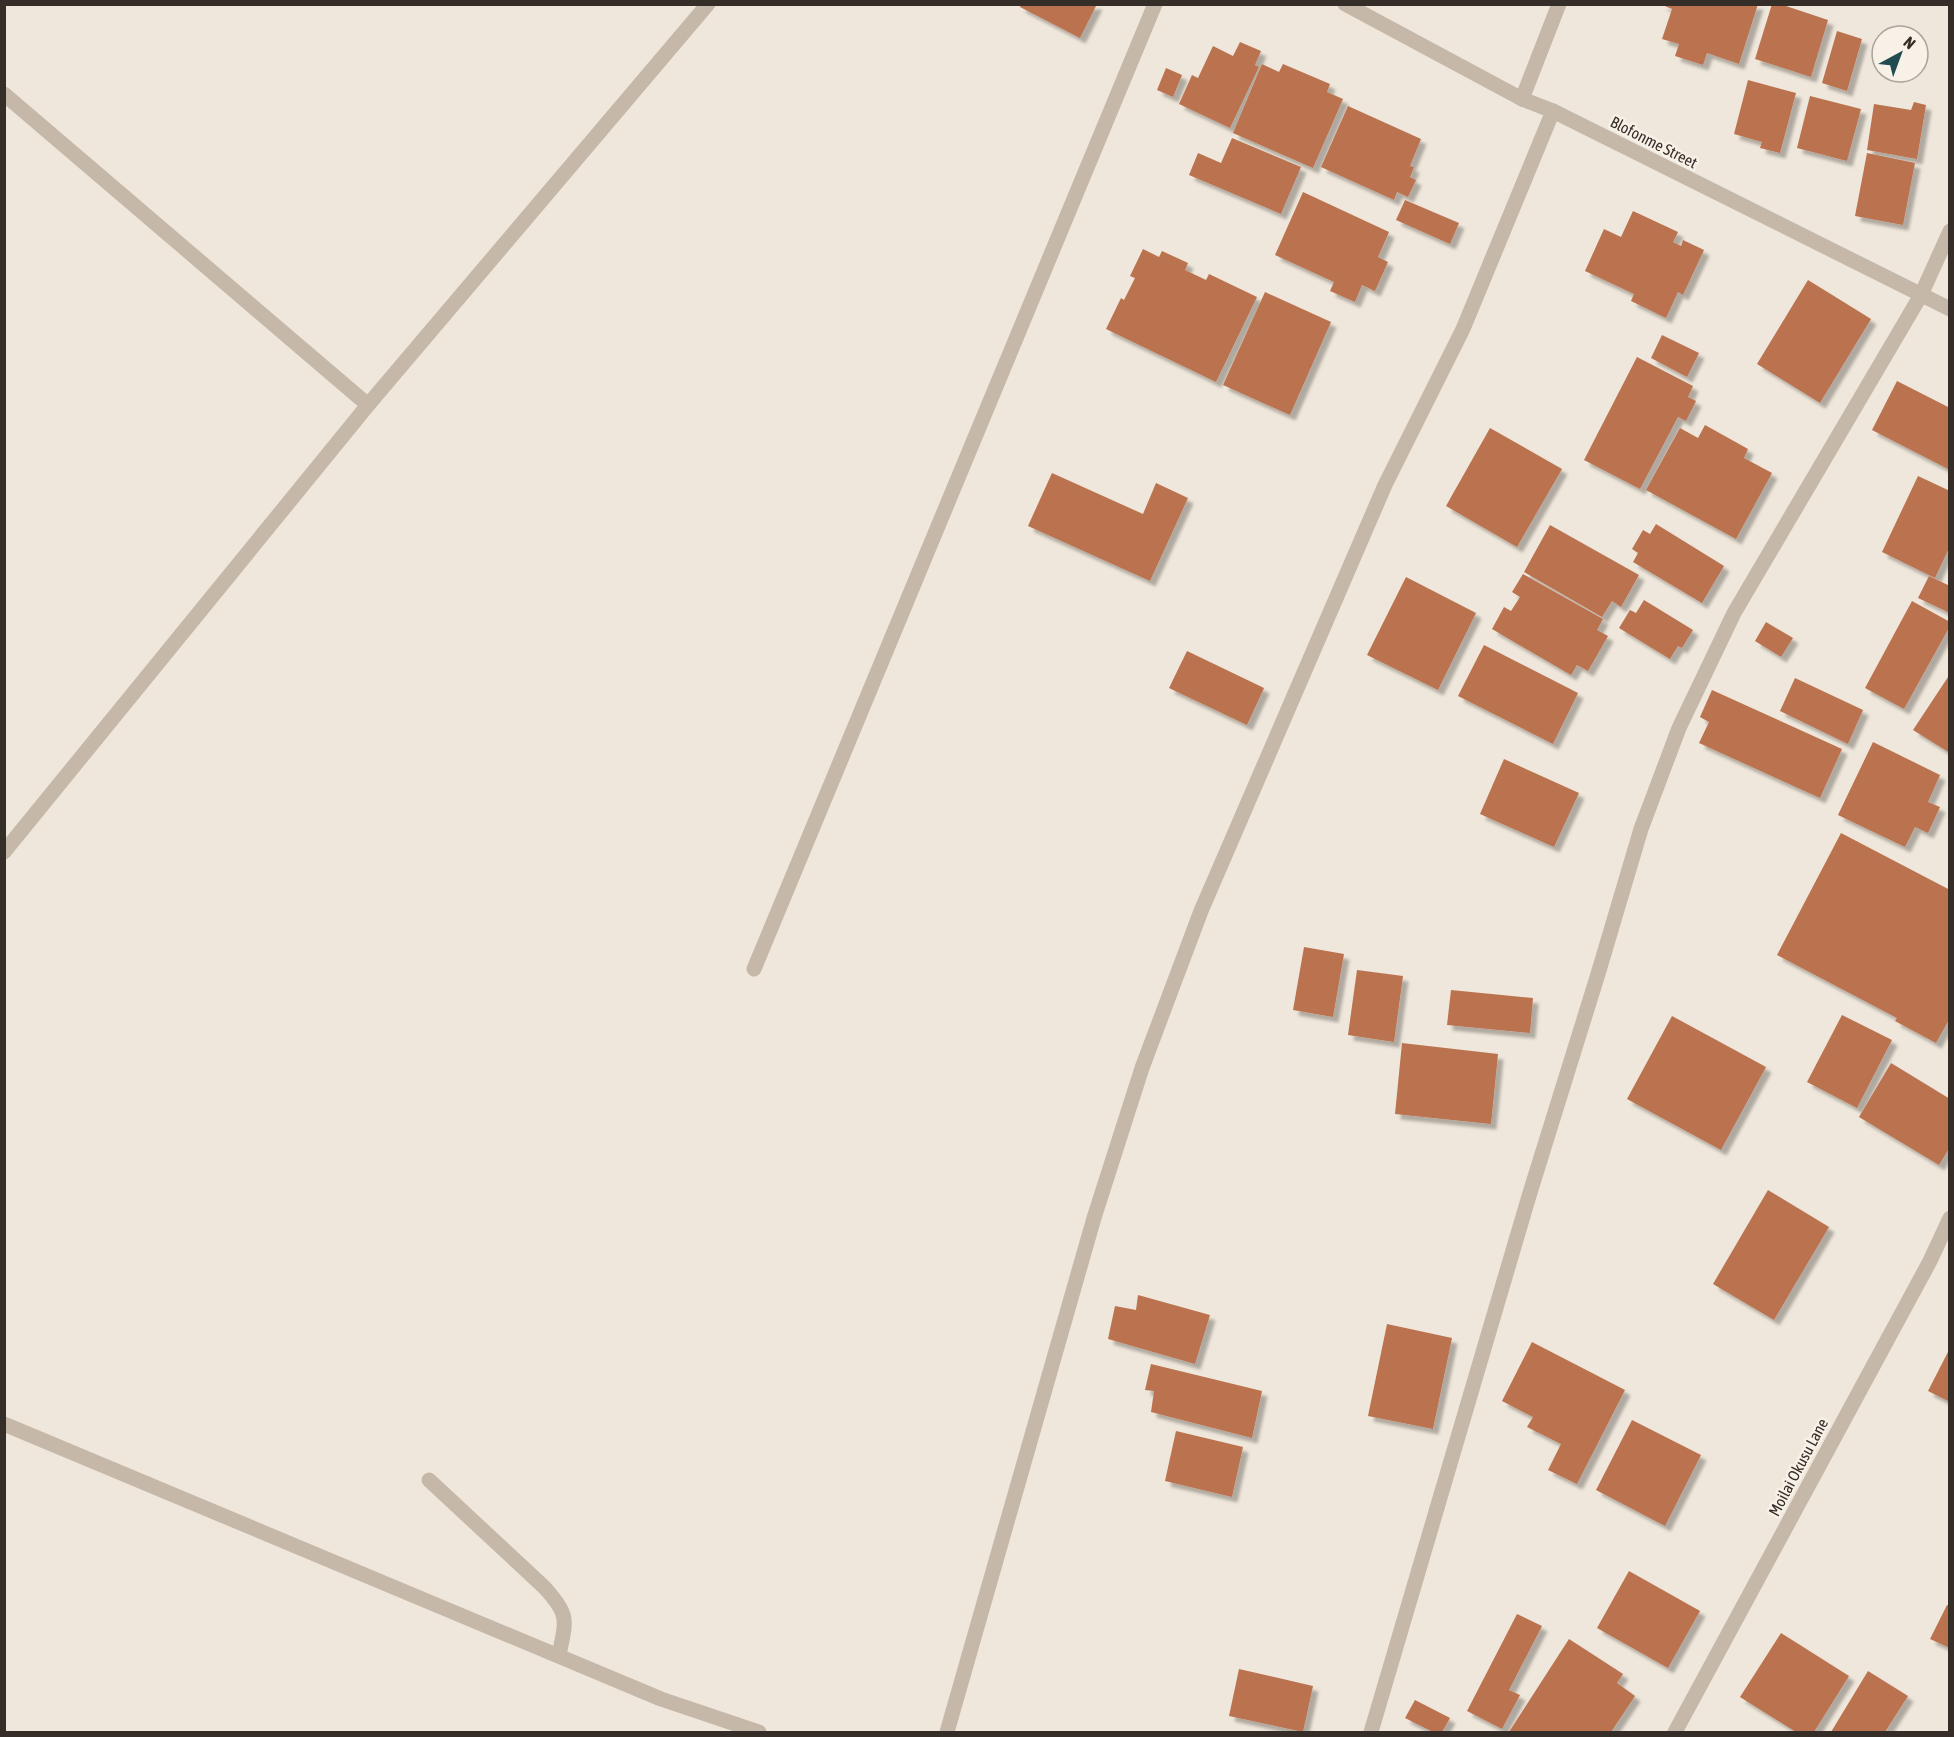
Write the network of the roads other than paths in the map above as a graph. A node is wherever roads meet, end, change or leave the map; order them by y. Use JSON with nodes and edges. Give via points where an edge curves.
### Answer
{"nodes":[{"id":1,"x":708,"y":4,"type":"edge"},
{"id":2,"x":1155,"y":4,"type":"edge"},
{"id":3,"x":1345,"y":4,"type":"edge"},
{"id":4,"x":1559,"y":4,"type":"edge"},
{"id":5,"x":4,"y":94,"type":"edge"},
{"id":6,"x":1522,"y":99,"type":"junction"},
{"id":7,"x":1553,"y":111,"type":"junction"},
{"id":8,"x":1950,"y":231,"type":"edge"},
{"id":9,"x":1921,"y":294,"type":"junction"},
{"id":10,"x":1950,"y":309,"type":"edge"},
{"id":11,"x":368,"y":405,"type":"junction"},
{"id":12,"x":4,"y":852,"type":"edge"},
{"id":13,"x":754,"y":969,"type":"dead end"},
{"id":14,"x":1950,"y":1218,"type":"edge"},
{"id":15,"x":4,"y":1424,"type":"edge"},
{"id":16,"x":429,"y":1480,"type":"dead end"},
{"id":17,"x":559,"y":1655,"type":"junction"},
{"id":18,"x":759,"y":1732,"type":"edge"},
{"id":19,"x":947,"y":1732,"type":"edge"},
{"id":20,"x":1371,"y":1732,"type":"edge"},
{"id":21,"x":1675,"y":1732,"type":"edge"}],
"edges":[{"from":1,"to":11,"type":"street"},
{"from":2,"to":13,"type":"street"},
{"from":3,"to":6,"type":"street","name":"Blofonme Street"},
{"from":4,"to":6,"type":"street"},
{"from":5,"to":11,"type":"street"},
{"from":6,"to":7,"type":"street","name":"Blofonme Street"},
{"from":7,"to":9,"type":"street","name":"Blofonme Street"},
{"from":7,"to":19,"type":"street","via":[[1463,329],[1385,485],[1201,911],[1142,1068],[1094,1218]]},
{"from":8,"to":9,"type":"street"},
{"from":9,"to":10,"type":"street","name":"Blofonme Street"},
{"from":9,"to":20,"type":"street","via":[[1734,613],[1675,738],[1641,829]]},
{"from":11,"to":12,"type":"street"},
{"from":14,"to":21,"type":"street","name":"Moilai Okusu Lane"},
{"from":15,"to":17,"type":"street"},
{"from":16,"to":17,"type":"street","via":[[560,1604],[566,1621]]},
{"from":17,"to":18,"type":"street","via":[[661,1699]]}]}
